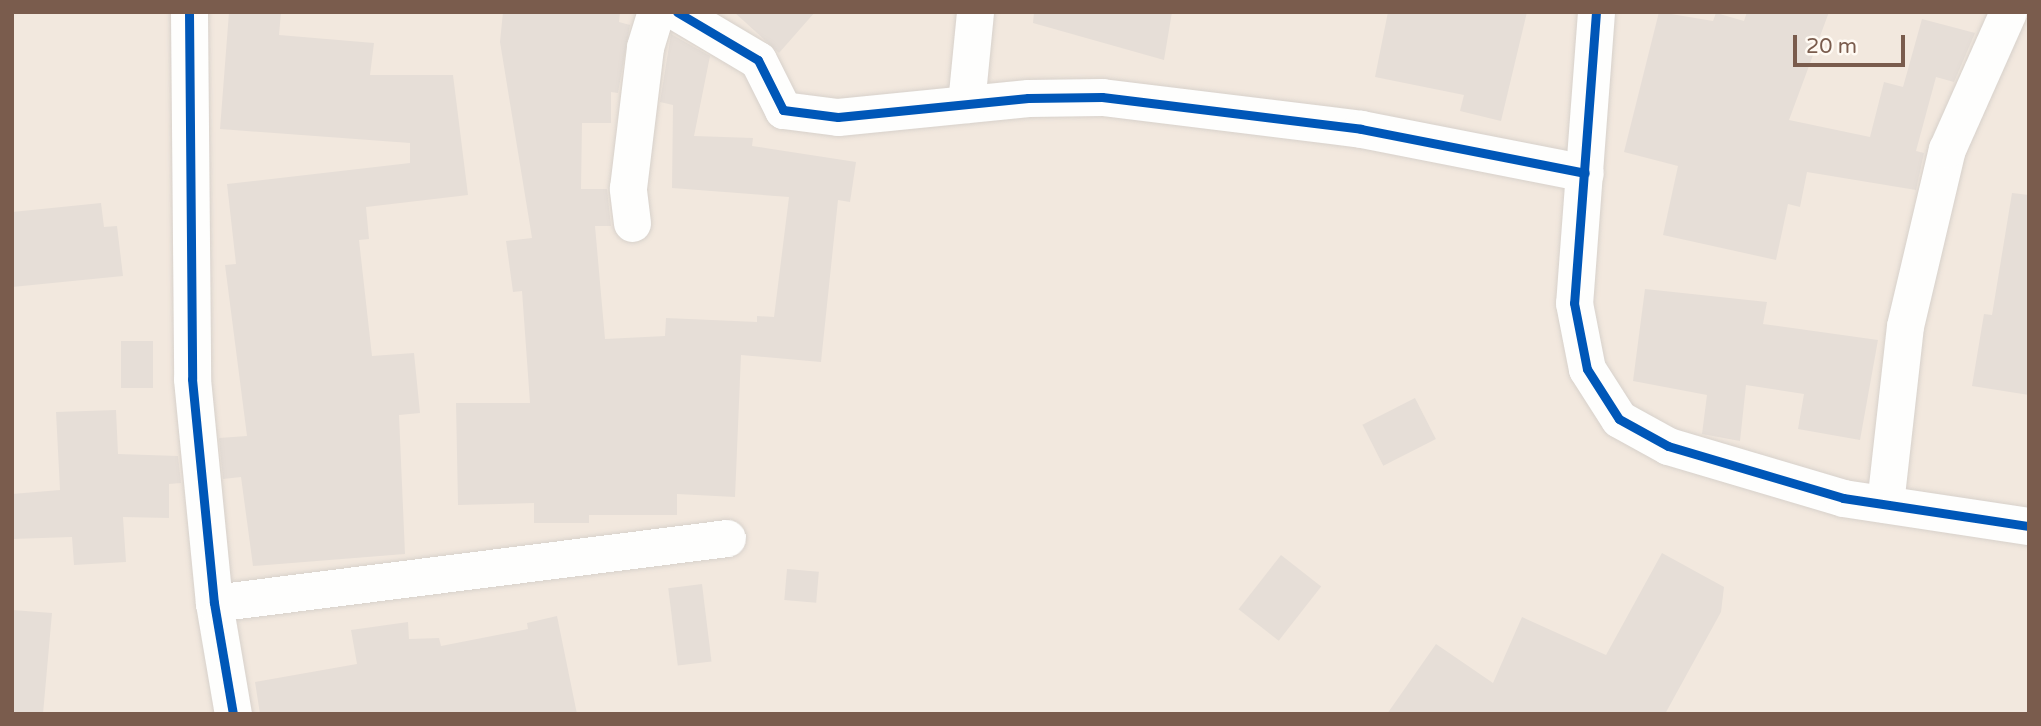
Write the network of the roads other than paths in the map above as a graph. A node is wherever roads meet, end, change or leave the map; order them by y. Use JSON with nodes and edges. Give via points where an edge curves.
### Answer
{"nodes":[{"id":1,"x":189,"y":12,"type":"edge"},
{"id":2,"x":656,"y":12,"type":"edge"},
{"id":3,"x":677,"y":12,"type":"edge"},
{"id":4,"x":975,"y":12,"type":"edge"},
{"id":5,"x":1596,"y":12,"type":"edge"},
{"id":6,"x":2008,"y":12,"type":"edge"},
{"id":7,"x":966,"y":104,"type":"junction"},
{"id":8,"x":1585,"y":173,"type":"junction"},
{"id":9,"x":632,"y":223,"type":"dead end"},
{"id":10,"x":1885,"y":504,"type":"junction"},
{"id":11,"x":2029,"y":526,"type":"edge"},
{"id":12,"x":727,"y":538,"type":"dead end"},
{"id":13,"x":214,"y":603,"type":"junction"},
{"id":14,"x":233,"y":714,"type":"edge"}],
"edges":[{"from":1,"to":13,"type":"street","via":[[192,379]]},
{"from":2,"to":9,"type":"street","via":[[645,47],[630,175]]},
{"from":3,"to":7,"type":"street","via":[[758,60],[783,110],[838,117]]},
{"from":4,"to":7,"type":"street"},
{"from":5,"to":8,"type":"street"},
{"from":6,"to":10,"type":"street","via":[[1947,149],[1906,326]]},
{"from":7,"to":8,"type":"street","via":[[1102,97],[1361,129]]},
{"from":8,"to":10,"type":"street","via":[[1574,303],[1587,369],[1619,419],[1668,446],[1843,498]]},
{"from":10,"to":11,"type":"street"},
{"from":12,"to":13,"type":"street"},
{"from":13,"to":14,"type":"street"}]}
